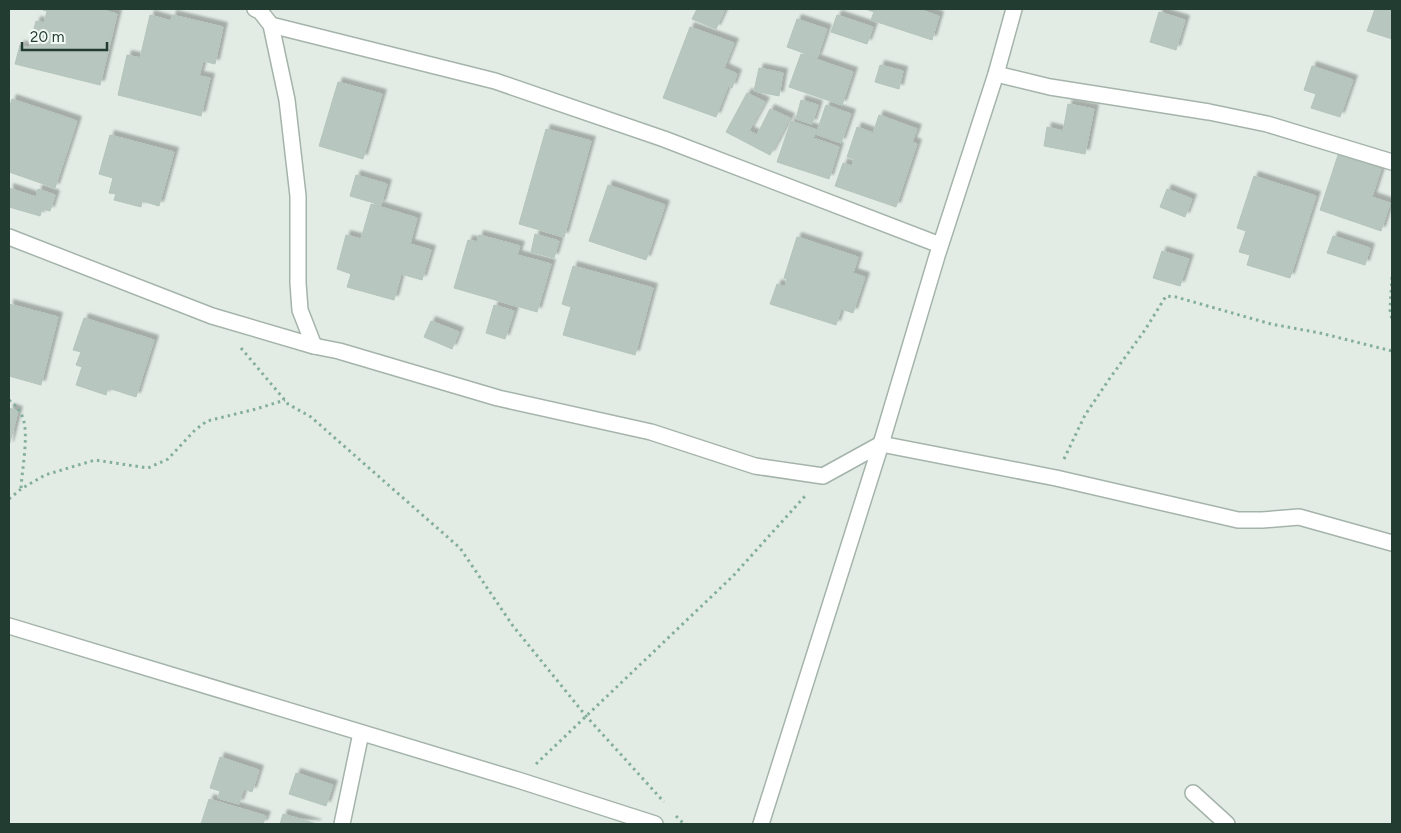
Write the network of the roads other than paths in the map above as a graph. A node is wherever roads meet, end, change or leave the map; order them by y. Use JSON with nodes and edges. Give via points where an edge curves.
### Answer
{"nodes":[{"id":1,"x":255,"y":9,"type":"edge"},
{"id":2,"x":1014,"y":9,"type":"edge"},
{"id":3,"x":271,"y":25,"type":"junction"},
{"id":4,"x":996,"y":74,"type":"junction"},
{"id":5,"x":1392,"y":162,"type":"edge"},
{"id":6,"x":9,"y":237,"type":"edge"},
{"id":7,"x":940,"y":245,"type":"junction"},
{"id":8,"x":314,"y":346,"type":"junction"},
{"id":9,"x":881,"y":444,"type":"junction"},
{"id":10,"x":1392,"y":543,"type":"edge"},
{"id":11,"x":9,"y":626,"type":"edge"},
{"id":12,"x":361,"y":733,"type":"junction"},
{"id":13,"x":1193,"y":793,"type":"dead end"},
{"id":14,"x":342,"y":824,"type":"edge"},
{"id":15,"x":655,"y":824,"type":"edge"},
{"id":16,"x":761,"y":824,"type":"edge"},
{"id":17,"x":1227,"y":824,"type":"edge"}],
"edges":[{"from":1,"to":3,"type":"street"},
{"from":2,"to":4,"type":"street"},
{"from":3,"to":7,"type":"street","via":[[495,81],[664,139]]},
{"from":3,"to":8,"type":"street","via":[[286,100],[298,196],[300,310]]},
{"from":4,"to":5,"type":"street","via":[[1267,124]]},
{"from":4,"to":7,"type":"street"},
{"from":6,"to":8,"type":"street","via":[[212,316]]},
{"from":7,"to":9,"type":"street"},
{"from":8,"to":9,"type":"street","via":[[498,398],[652,432],[755,466],[824,476]]},
{"from":9,"to":10,"type":"street","via":[[1056,478],[1238,520],[1299,517]]},
{"from":9,"to":16,"type":"street"},
{"from":11,"to":12,"type":"street"},
{"from":12,"to":14,"type":"street"},
{"from":12,"to":15,"type":"street"},
{"from":13,"to":17,"type":"street"}]}
